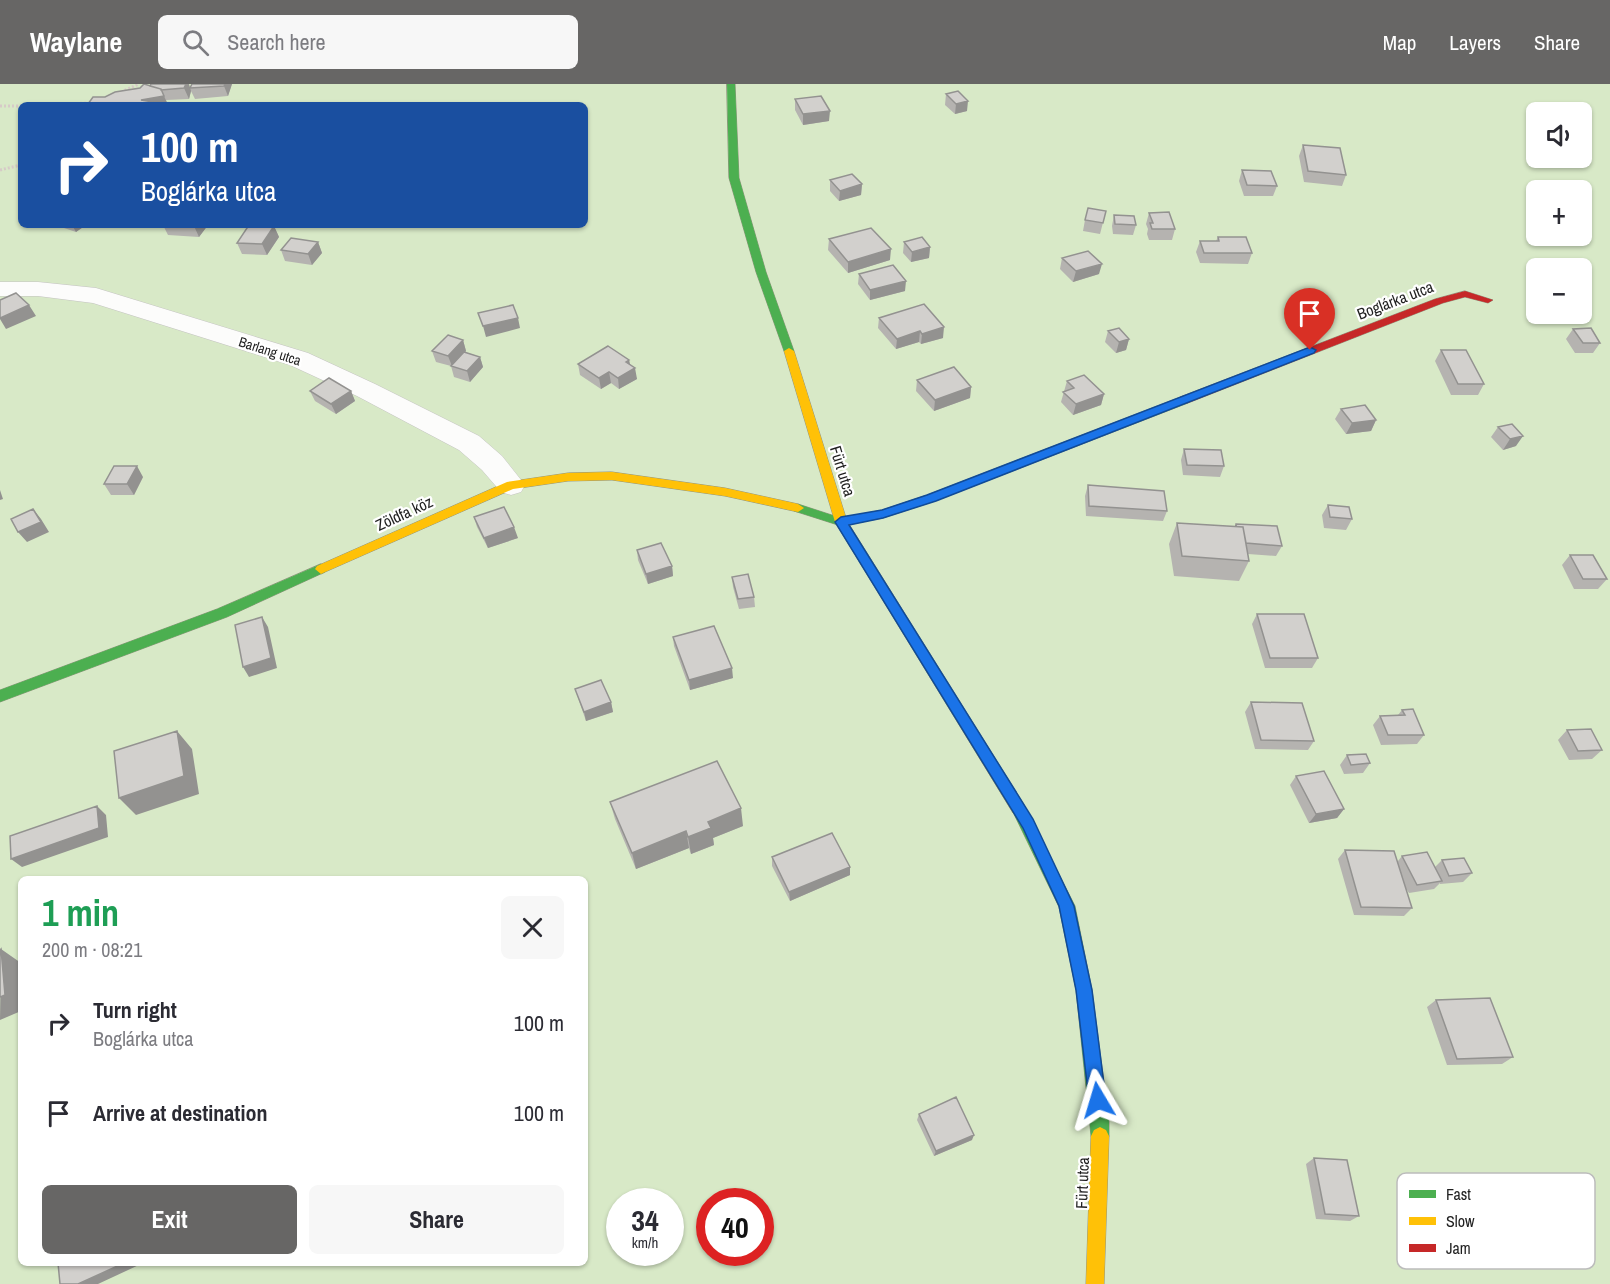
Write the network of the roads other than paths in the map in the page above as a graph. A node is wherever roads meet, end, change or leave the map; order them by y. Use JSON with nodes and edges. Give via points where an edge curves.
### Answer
{"nodes":[{"id":1,"x":731,"y":84,"type":"edge"},
{"id":2,"x":0,"y":289,"type":"edge"},
{"id":3,"x":1488,"y":300,"type":"dead end"},
{"id":4,"x":511,"y":485,"type":"junction"},
{"id":5,"x":841,"y":522,"type":"junction"},
{"id":6,"x":0,"y":696,"type":"edge"},
{"id":7,"x":1095,"y":1284,"type":"edge"}],
"edges":[{"from":1,"to":5,"type":"street","name":"Fürt utca","via":[[734,178]]},
{"from":2,"to":4,"type":"street","name":"Barlang utca","via":[[96,296],[299,359],[469,443]]},
{"from":3,"to":5,"type":"street","name":"Boglárka utca","via":[[1465,294],[1439,301],[932,498]]},
{"from":4,"to":5,"type":"street","name":"Zöldfa köz","via":[[612,476],[725,492]]},
{"from":4,"to":6,"type":"street","name":"Zöldfa köz","via":[[222,613]]},
{"from":5,"to":7,"type":"street","name":"Fürt utca","via":[[1028,824],[1067,906],[1084,990],[1100,1122]]}]}
